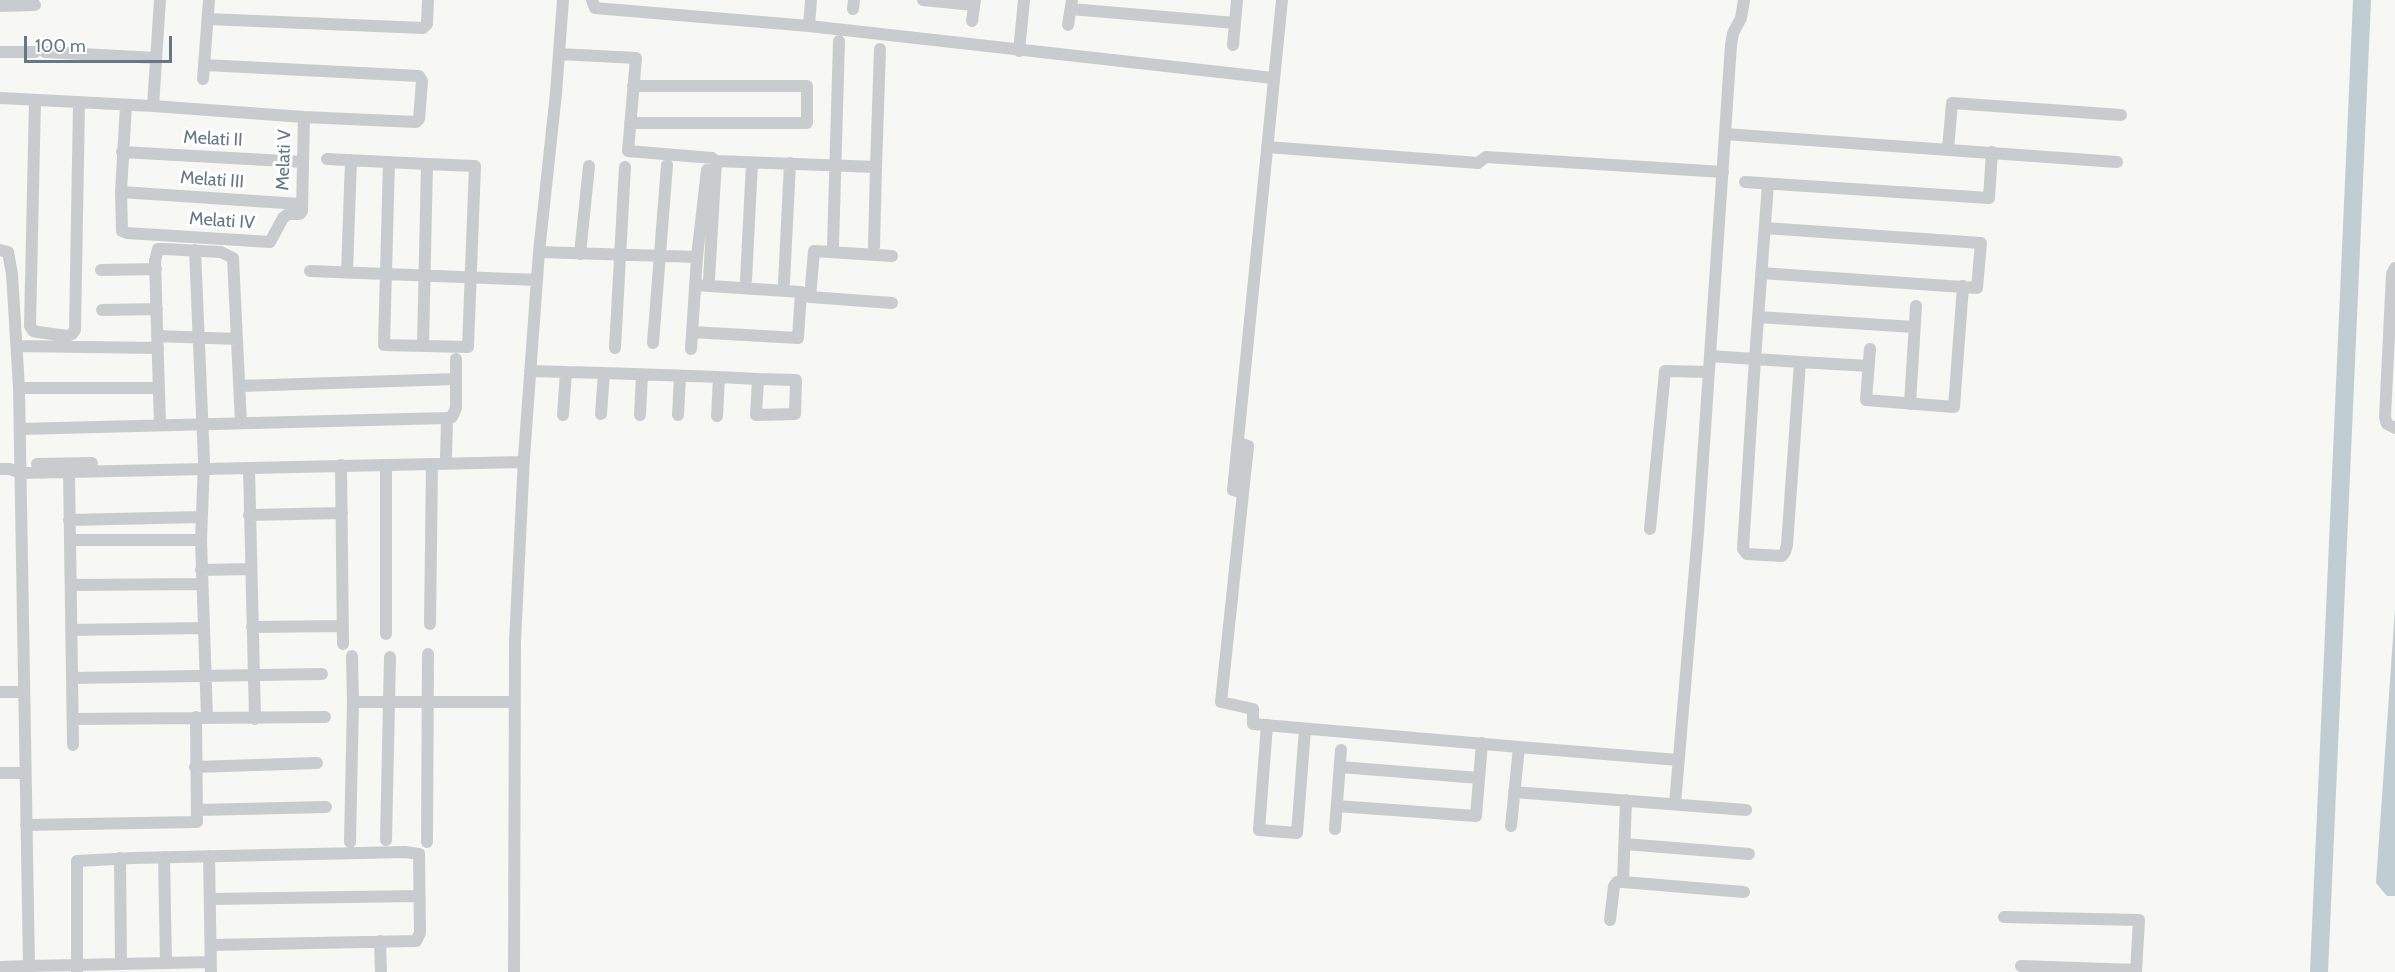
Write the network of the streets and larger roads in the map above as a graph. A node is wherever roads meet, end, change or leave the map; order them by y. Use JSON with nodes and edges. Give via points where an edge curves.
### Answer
{"nodes":[{"id":1,"x":160,"y":0,"type":"edge"},
{"id":2,"x":209,"y":0,"type":"edge"},
{"id":3,"x":428,"y":0,"type":"edge"},
{"id":4,"x":563,"y":0,"type":"edge"},
{"id":5,"x":592,"y":0,"type":"edge"},
{"id":6,"x":812,"y":0,"type":"edge"},
{"id":7,"x":923,"y":0,"type":"edge"},
{"id":8,"x":1024,"y":0,"type":"edge"},
{"id":9,"x":1237,"y":0,"type":"edge"},
{"id":10,"x":1282,"y":0,"type":"edge"},
{"id":11,"x":1744,"y":0,"type":"edge"},
{"id":12,"x":975,"y":3,"type":"edge"},
{"id":13,"x":1071,"y":4,"type":"edge"},
{"id":14,"x":35,"y":5,"type":"dead end"},
{"id":15,"x":0,"y":6,"type":"edge"},
{"id":16,"x":208,"y":19,"type":"junction"},
{"id":17,"x":972,"y":21,"type":"dead end"},
{"id":18,"x":1235,"y":23,"type":"junction"},
{"id":19,"x":1068,"y":25,"type":"dead end"},
{"id":20,"x":809,"y":26,"type":"junction"},
{"id":21,"x":839,"y":41,"type":"dead end"},
{"id":22,"x":1233,"y":45,"type":"dead end"},
{"id":23,"x":880,"y":49,"type":"dead end"},
{"id":24,"x":1019,"y":51,"type":"junction"},
{"id":25,"x":0,"y":52,"type":"edge"},
{"id":26,"x":559,"y":54,"type":"junction"},
{"id":27,"x":156,"y":58,"type":"junction"},
{"id":28,"x":205,"y":65,"type":"junction"},
{"id":29,"x":203,"y":78,"type":"dead end"},
{"id":30,"x":1273,"y":78,"type":"junction"},
{"id":31,"x":633,"y":86,"type":"junction"},
{"id":32,"x":0,"y":98,"type":"edge"},
{"id":33,"x":35,"y":100,"type":"junction"},
{"id":34,"x":79,"y":103,"type":"junction"},
{"id":35,"x":126,"y":105,"type":"junction"},
{"id":36,"x":153,"y":106,"type":"junction"},
{"id":37,"x":2121,"y":115,"type":"dead end"},
{"id":38,"x":304,"y":117,"type":"junction"},
{"id":39,"x":630,"y":123,"type":"junction"},
{"id":40,"x":1725,"y":134,"type":"junction"},
{"id":41,"x":1267,"y":147,"type":"junction"},
{"id":42,"x":1948,"y":149,"type":"junction"},
{"id":43,"x":122,"y":152,"type":"junction"},
{"id":44,"x":1992,"y":152,"type":"junction"},
{"id":45,"x":327,"y":159,"type":"dead end"},
{"id":46,"x":351,"y":160,"type":"junction"},
{"id":47,"x":303,"y":162,"type":"junction"},
{"id":48,"x":389,"y":162,"type":"junction"},
{"id":49,"x":2117,"y":162,"type":"dead end"},
{"id":50,"x":752,"y":163,"type":"junction"},
{"id":51,"x":790,"y":163,"type":"junction"},
{"id":52,"x":427,"y":164,"type":"junction"},
{"id":53,"x":667,"y":165,"type":"dead end"},
{"id":54,"x":836,"y":165,"type":"junction"},
{"id":55,"x":589,"y":166,"type":"dead end"},
{"id":56,"x":711,"y":166,"type":"junction"},
{"id":57,"x":625,"y":167,"type":"dead end"},
{"id":58,"x":876,"y":167,"type":"junction"},
{"id":59,"x":1723,"y":172,"type":"junction"},
{"id":60,"x":1745,"y":182,"type":"dead end"},
{"id":61,"x":1768,"y":184,"type":"junction"},
{"id":62,"x":121,"y":192,"type":"junction"},
{"id":63,"x":300,"y":204,"type":"junction"},
{"id":64,"x":1765,"y":228,"type":"junction"},
{"id":65,"x":833,"y":246,"type":"dead end"},
{"id":66,"x":874,"y":247,"type":"dead end"},
{"id":67,"x":0,"y":250,"type":"edge"},
{"id":68,"x":195,"y":250,"type":"junction"},
{"id":69,"x":539,"y":252,"type":"junction"},
{"id":70,"x":580,"y":254,"type":"junction"},
{"id":71,"x":618,"y":255,"type":"junction"},
{"id":72,"x":659,"y":256,"type":"junction"},
{"id":73,"x":892,"y":256,"type":"dead end"},
{"id":74,"x":697,"y":257,"type":"junction"},
{"id":75,"x":2395,"y":268,"type":"edge"},
{"id":76,"x":156,"y":269,"type":"junction"},
{"id":77,"x":101,"y":270,"type":"dead end"},
{"id":78,"x":310,"y":271,"type":"dead end"},
{"id":79,"x":347,"y":272,"type":"junction"},
{"id":80,"x":386,"y":273,"type":"junction"},
{"id":81,"x":1761,"y":273,"type":"junction"},
{"id":82,"x":424,"y":274,"type":"junction"},
{"id":83,"x":470,"y":276,"type":"junction"},
{"id":84,"x":709,"y":279,"type":"dead end"},
{"id":85,"x":537,"y":280,"type":"junction"},
{"id":86,"x":746,"y":280,"type":"dead end"},
{"id":87,"x":784,"y":283,"type":"dead end"},
{"id":88,"x":695,"y":285,"type":"junction"},
{"id":89,"x":1963,"y":286,"type":"junction"},
{"id":90,"x":806,"y":295,"type":"junction"},
{"id":91,"x":892,"y":303,"type":"dead end"},
{"id":92,"x":1916,"y":306,"type":"dead end"},
{"id":93,"x":157,"y":309,"type":"junction"},
{"id":94,"x":102,"y":310,"type":"dead end"},
{"id":95,"x":1758,"y":317,"type":"junction"},
{"id":96,"x":1914,"y":327,"type":"junction"},
{"id":97,"x":692,"y":332,"type":"junction"},
{"id":98,"x":199,"y":337,"type":"junction"},
{"id":99,"x":237,"y":339,"type":"junction"},
{"id":100,"x":158,"y":342,"type":"junction"},
{"id":101,"x":653,"y":343,"type":"dead end"},
{"id":102,"x":423,"y":345,"type":"junction"},
{"id":103,"x":17,"y":346,"type":"junction"},
{"id":104,"x":2392,"y":346,"type":"edge"},
{"id":105,"x":615,"y":348,"type":"dead end"},
{"id":106,"x":691,"y":349,"type":"dead end"},
{"id":107,"x":1870,"y":349,"type":"dead end"},
{"id":108,"x":1710,"y":356,"type":"junction"},
{"id":109,"x":456,"y":359,"type":"dead end"},
{"id":110,"x":1755,"y":359,"type":"junction"},
{"id":111,"x":1800,"y":362,"type":"junction"},
{"id":112,"x":1869,"y":366,"type":"junction"},
{"id":113,"x":530,"y":371,"type":"junction"},
{"id":114,"x":566,"y":372,"type":"junction"},
{"id":115,"x":1709,"y":372,"type":"junction"},
{"id":116,"x":604,"y":374,"type":"junction"},
{"id":117,"x":642,"y":375,"type":"junction"},
{"id":118,"x":680,"y":376,"type":"junction"},
{"id":119,"x":719,"y":378,"type":"junction"},
{"id":120,"x":456,"y":379,"type":"junction"},
{"id":121,"x":758,"y":379,"type":"dead end"},
{"id":122,"x":240,"y":386,"type":"junction"},
{"id":123,"x":19,"y":388,"type":"junction"},
{"id":124,"x":159,"y":388,"type":"junction"},
{"id":125,"x":1910,"y":404,"type":"junction"},
{"id":126,"x":601,"y":414,"type":"dead end"},
{"id":127,"x":563,"y":415,"type":"dead end"},
{"id":128,"x":640,"y":415,"type":"dead end"},
{"id":129,"x":678,"y":415,"type":"dead end"},
{"id":130,"x":717,"y":416,"type":"dead end"},
{"id":131,"x":447,"y":418,"type":"junction"},
{"id":132,"x":241,"y":423,"type":"junction"},
{"id":133,"x":160,"y":425,"type":"junction"},
{"id":134,"x":203,"y":425,"type":"junction"},
{"id":135,"x":2395,"y":428,"type":"edge"},
{"id":136,"x":20,"y":429,"type":"junction"},
{"id":137,"x":446,"y":458,"type":"junction"},
{"id":138,"x":490,"y":459,"type":"junction"},
{"id":139,"x":524,"y":459,"type":"junction"},
{"id":140,"x":432,"y":464,"type":"junction"},
{"id":141,"x":204,"y":465,"type":"junction"},
{"id":142,"x":340,"y":465,"type":"junction"},
{"id":143,"x":386,"y":465,"type":"junction"},
{"id":144,"x":249,"y":468,"type":"junction"},
{"id":145,"x":12,"y":469,"type":"edge"},
{"id":146,"x":69,"y":472,"type":"junction"},
{"id":147,"x":342,"y":513,"type":"junction"},
{"id":148,"x":249,"y":515,"type":"junction"},
{"id":149,"x":201,"y":518,"type":"junction"},
{"id":150,"x":69,"y":520,"type":"junction"},
{"id":151,"x":1650,"y":529,"type":"dead end"},
{"id":152,"x":70,"y":540,"type":"junction"},
{"id":153,"x":201,"y":540,"type":"junction"},
{"id":154,"x":250,"y":569,"type":"junction"},
{"id":155,"x":201,"y":570,"type":"junction"},
{"id":156,"x":202,"y":584,"type":"junction"},
{"id":157,"x":71,"y":585,"type":"junction"},
{"id":158,"x":430,"y":624,"type":"dead end"},
{"id":159,"x":252,"y":627,"type":"junction"},
{"id":160,"x":342,"y":627,"type":"junction"},
{"id":161,"x":204,"y":628,"type":"junction"},
{"id":162,"x":72,"y":630,"type":"junction"},
{"id":163,"x":386,"y":634,"type":"dead end"},
{"id":164,"x":343,"y":644,"type":"dead end"},
{"id":165,"x":428,"y":654,"type":"dead end"},
{"id":166,"x":352,"y":656,"type":"dead end"},
{"id":167,"x":390,"y":657,"type":"dead end"},
{"id":168,"x":322,"y":674,"type":"dead end"},
{"id":169,"x":254,"y":675,"type":"junction"},
{"id":170,"x":207,"y":676,"type":"junction"},
{"id":171,"x":73,"y":678,"type":"junction"},
{"id":172,"x":0,"y":692,"type":"edge"},
{"id":173,"x":23,"y":692,"type":"junction"},
{"id":174,"x":389,"y":701,"type":"junction"},
{"id":175,"x":427,"y":701,"type":"junction"},
{"id":176,"x":353,"y":702,"type":"junction"},
{"id":177,"x":515,"y":702,"type":"junction"},
{"id":178,"x":201,"y":717,"type":"junction"},
{"id":179,"x":325,"y":717,"type":"dead end"},
{"id":180,"x":255,"y":718,"type":"junction"},
{"id":181,"x":73,"y":719,"type":"junction"},
{"id":182,"x":1267,"y":725,"type":"junction"},
{"id":183,"x":1305,"y":729,"type":"junction"},
{"id":184,"x":1482,"y":743,"type":"junction"},
{"id":185,"x":74,"y":745,"type":"dead end"},
{"id":186,"x":1519,"y":747,"type":"junction"},
{"id":187,"x":1341,"y":750,"type":"dead end"},
{"id":188,"x":1678,"y":760,"type":"junction"},
{"id":189,"x":317,"y":763,"type":"dead end"},
{"id":190,"x":195,"y":767,"type":"junction"},
{"id":191,"x":1340,"y":767,"type":"junction"},
{"id":192,"x":0,"y":773,"type":"edge"},
{"id":193,"x":24,"y":773,"type":"junction"},
{"id":194,"x":1479,"y":778,"type":"junction"},
{"id":195,"x":1514,"y":792,"type":"junction"},
{"id":196,"x":1626,"y":800,"type":"junction"},
{"id":197,"x":1675,"y":804,"type":"junction"},
{"id":198,"x":1337,"y":806,"type":"junction"},
{"id":199,"x":326,"y":807,"type":"dead end"},
{"id":200,"x":197,"y":810,"type":"junction"},
{"id":201,"x":1746,"y":810,"type":"dead end"},
{"id":202,"x":26,"y":825,"type":"junction"},
{"id":203,"x":1511,"y":826,"type":"dead end"},
{"id":204,"x":1335,"y":829,"type":"dead end"},
{"id":205,"x":386,"y":840,"type":"dead end"},
{"id":206,"x":350,"y":842,"type":"dead end"},
{"id":207,"x":427,"y":842,"type":"dead end"},
{"id":208,"x":1625,"y":844,"type":"junction"},
{"id":209,"x":1749,"y":855,"type":"dead end"},
{"id":210,"x":209,"y":856,"type":"junction"},
{"id":211,"x":164,"y":857,"type":"junction"},
{"id":212,"x":120,"y":858,"type":"junction"},
{"id":213,"x":1623,"y":882,"type":"junction"},
{"id":214,"x":1744,"y":892,"type":"dead end"},
{"id":215,"x":419,"y":896,"type":"junction"},
{"id":216,"x":210,"y":899,"type":"junction"},
{"id":217,"x":2004,"y":917,"type":"dead end"},
{"id":218,"x":1610,"y":920,"type":"dead end"},
{"id":219,"x":380,"y":941,"type":"junction"},
{"id":220,"x":211,"y":945,"type":"junction"},
{"id":221,"x":121,"y":963,"type":"junction"},
{"id":222,"x":166,"y":963,"type":"junction"},
{"id":223,"x":2021,"y":966,"type":"dead end"},
{"id":224,"x":0,"y":967,"type":"edge"},
{"id":225,"x":211,"y":967,"type":"edge"},
{"id":226,"x":77,"y":968,"type":"edge"},
{"id":227,"x":29,"y":969,"type":"edge"},
{"id":228,"x":2136,"y":971,"type":"edge"},
{"id":229,"x":381,"y":972,"type":"edge"},
{"id":230,"x":514,"y":972,"type":"edge"}],
"edges":[{"from":1,"to":27,"type":"street"},
{"from":2,"to":16,"type":"street"},
{"from":3,"to":16,"type":"street","via":[[427,24],[423,28]]},
{"from":4,"to":26,"type":"street"},
{"from":5,"to":20,"type":"street","via":[[596,8]]},
{"from":6,"to":20,"type":"street"},
{"from":7,"to":12,"type":"street"},
{"from":8,"to":24,"type":"street"},
{"from":9,"to":18,"type":"street"},
{"from":10,"to":30,"type":"street"},
{"from":11,"to":40,"type":"street","via":[[1733,33]]},
{"from":12,"to":17,"type":"street"},
{"from":13,"to":18,"type":"street"},
{"from":13,"to":19,"type":"street"},
{"from":14,"to":15,"type":"street"},
{"from":16,"to":28,"type":"street"},
{"from":18,"to":22,"type":"street"},
{"from":20,"to":24,"type":"street"},
{"from":21,"to":54,"type":"street"},
{"from":23,"to":58,"type":"street"},
{"from":24,"to":30,"type":"street"},
{"from":25,"to":27,"type":"street"},
{"from":26,"to":31,"type":"street","via":[[636,58]]},
{"from":26,"to":69,"type":"street"},
{"from":27,"to":36,"type":"street"},
{"from":28,"to":29,"type":"street"},
{"from":28,"to":38,"type":"street","via":[[422,78],[418,121]]},
{"from":30,"to":41,"type":"street"},
{"from":31,"to":39,"type":"street"},
{"from":31,"to":39,"type":"street","via":[[807,86],[807,123]]},
{"from":32,"to":33,"type":"street"},
{"from":33,"to":34,"type":"street"},
{"from":33,"to":34,"type":"street","via":[[30,326],[33,331],[67,336],[75,330]]},
{"from":34,"to":35,"type":"street"},
{"from":35,"to":36,"type":"street"},
{"from":35,"to":43,"type":"street"},
{"from":36,"to":38,"type":"street"},
{"from":37,"to":42,"type":"street","via":[[1952,103]]},
{"from":38,"to":47,"type":"street","name":"Melati V"},
{"from":39,"to":56,"type":"street","via":[[628,151],[712,158]]},
{"from":40,"to":42,"type":"street"},
{"from":40,"to":59,"type":"street"},
{"from":41,"to":59,"type":"street","via":[[1478,163],[1486,157]]},
{"from":41,"to":182,"type":"street","via":[[1233,490],[1243,493],[1221,702],[1253,709],[1253,724]]},
{"from":42,"to":44,"type":"street"},
{"from":43,"to":47,"type":"street","name":"Melati II"},
{"from":43,"to":62,"type":"street"},
{"from":44,"to":49,"type":"street"},
{"from":44,"to":61,"type":"street","via":[[1989,198]]},
{"from":45,"to":46,"type":"street"},
{"from":46,"to":48,"type":"street"},
{"from":46,"to":79,"type":"street"},
{"from":47,"to":63,"type":"street","name":"Melati V"},
{"from":48,"to":52,"type":"street"},
{"from":48,"to":80,"type":"street"},
{"from":50,"to":51,"type":"street"},
{"from":50,"to":56,"type":"street"},
{"from":50,"to":86,"type":"street"},
{"from":51,"to":54,"type":"street"},
{"from":51,"to":87,"type":"street"},
{"from":52,"to":82,"type":"street"},
{"from":52,"to":83,"type":"street","via":[[475,166]]},
{"from":53,"to":72,"type":"street"},
{"from":54,"to":58,"type":"street"},
{"from":54,"to":65,"type":"street"},
{"from":55,"to":70,"type":"street"},
{"from":56,"to":74,"type":"street"},
{"from":56,"to":84,"type":"street"},
{"from":57,"to":71,"type":"street"},
{"from":58,"to":66,"type":"street"},
{"from":59,"to":108,"type":"street"},
{"from":60,"to":61,"type":"street"},
{"from":61,"to":64,"type":"street"},
{"from":62,"to":63,"type":"street","name":"Melati III"},
{"from":62,"to":63,"type":"street","name":"Melati IV","via":[[121,225],[127,233],[270,242],[283,218],[300,214]]},
{"from":64,"to":81,"type":"street"},
{"from":64,"to":89,"type":"street","via":[[1981,243],[1977,288]]},
{"from":67,"to":103,"type":"street","via":[[8,252],[12,274]]},
{"from":68,"to":76,"type":"street","via":[[158,249]]},
{"from":68,"to":98,"type":"street"},
{"from":68,"to":99,"type":"street","via":[[221,252],[233,258]]},
{"from":69,"to":70,"type":"street"},
{"from":69,"to":85,"type":"street"},
{"from":70,"to":71,"type":"street"},
{"from":71,"to":72,"type":"street"},
{"from":71,"to":105,"type":"street"},
{"from":72,"to":74,"type":"street"},
{"from":72,"to":101,"type":"street"},
{"from":73,"to":90,"type":"street","via":[[814,251]]},
{"from":74,"to":88,"type":"street"},
{"from":75,"to":104,"type":"street"},
{"from":76,"to":77,"type":"street"},
{"from":76,"to":93,"type":"street"},
{"from":78,"to":79,"type":"street"},
{"from":79,"to":80,"type":"street"},
{"from":80,"to":82,"type":"street"},
{"from":80,"to":102,"type":"street","via":[[384,345]]},
{"from":81,"to":89,"type":"street"},
{"from":81,"to":95,"type":"street"},
{"from":82,"to":83,"type":"street"},
{"from":82,"to":102,"type":"street"},
{"from":83,"to":85,"type":"street"},
{"from":83,"to":102,"type":"street","via":[[468,347]]},
{"from":85,"to":113,"type":"street"},
{"from":88,"to":90,"type":"street"},
{"from":88,"to":97,"type":"street"},
{"from":89,"to":125,"type":"street","via":[[1954,407]]},
{"from":90,"to":91,"type":"street"},
{"from":90,"to":97,"type":"street","via":[[798,338]]},
{"from":92,"to":96,"type":"street"},
{"from":93,"to":94,"type":"street"},
{"from":93,"to":100,"type":"street"},
{"from":95,"to":96,"type":"street"},
{"from":95,"to":110,"type":"street"},
{"from":96,"to":125,"type":"street"},
{"from":97,"to":106,"type":"street"},
{"from":98,"to":99,"type":"street"},
{"from":98,"to":100,"type":"street"},
{"from":98,"to":134,"type":"street"},
{"from":99,"to":122,"type":"street"},
{"from":100,"to":103,"type":"street"},
{"from":100,"to":124,"type":"street"},
{"from":103,"to":123,"type":"street"},
{"from":104,"to":135,"type":"street","via":[[2385,417],[2387,424]]},
{"from":107,"to":112,"type":"street"},
{"from":108,"to":110,"type":"street"},
{"from":108,"to":115,"type":"street"},
{"from":109,"to":120,"type":"street"},
{"from":110,"to":111,"type":"street"},
{"from":110,"to":111,"type":"street","via":[[1743,549],[1750,555],[1778,556],[1785,552]]},
{"from":111,"to":112,"type":"street"},
{"from":112,"to":125,"type":"street","via":[[1866,400]]},
{"from":113,"to":114,"type":"street"},
{"from":113,"to":139,"type":"street"},
{"from":114,"to":116,"type":"street"},
{"from":114,"to":127,"type":"street"},
{"from":115,"to":151,"type":"street","via":[[1665,371]]},
{"from":115,"to":188,"type":"street"},
{"from":116,"to":117,"type":"street"},
{"from":116,"to":126,"type":"street"},
{"from":117,"to":118,"type":"street"},
{"from":117,"to":128,"type":"street"},
{"from":118,"to":119,"type":"street"},
{"from":118,"to":129,"type":"street"},
{"from":119,"to":121,"type":"street"},
{"from":119,"to":130,"type":"street"},
{"from":120,"to":122,"type":"street"},
{"from":120,"to":131,"type":"street","via":[[455,414]]},
{"from":122,"to":132,"type":"street"},
{"from":123,"to":124,"type":"street"},
{"from":123,"to":136,"type":"street"},
{"from":124,"to":133,"type":"street"},
{"from":131,"to":132,"type":"street"},
{"from":131,"to":137,"type":"street"},
{"from":132,"to":134,"type":"street"},
{"from":133,"to":134,"type":"street"},
{"from":133,"to":136,"type":"street"},
{"from":134,"to":141,"type":"street"},
{"from":136,"to":145,"type":"street"},
{"from":137,"to":138,"type":"street"},
{"from":137,"to":141,"type":"street"},
{"from":138,"to":139,"type":"street"},
{"from":138,"to":140,"type":"street"},
{"from":139,"to":177,"type":"street"},
{"from":140,"to":143,"type":"street"},
{"from":140,"to":158,"type":"street"},
{"from":141,"to":144,"type":"street"},
{"from":141,"to":145,"type":"street"},
{"from":141,"to":146,"type":"street"},
{"from":141,"to":149,"type":"street"},
{"from":142,"to":143,"type":"street"},
{"from":142,"to":144,"type":"street"},
{"from":142,"to":147,"type":"street"},
{"from":143,"to":163,"type":"street"},
{"from":144,"to":148,"type":"street"},
{"from":145,"to":146,"type":"street"},
{"from":145,"to":173,"type":"street"},
{"from":146,"to":150,"type":"street"},
{"from":147,"to":148,"type":"street"},
{"from":147,"to":160,"type":"street"},
{"from":148,"to":154,"type":"street"},
{"from":149,"to":150,"type":"street"},
{"from":149,"to":153,"type":"street"},
{"from":150,"to":152,"type":"street"},
{"from":152,"to":153,"type":"street"},
{"from":152,"to":157,"type":"street"},
{"from":153,"to":155,"type":"street"},
{"from":154,"to":155,"type":"street"},
{"from":154,"to":159,"type":"street"},
{"from":155,"to":156,"type":"street"},
{"from":156,"to":157,"type":"street"},
{"from":156,"to":161,"type":"street"},
{"from":157,"to":162,"type":"street"},
{"from":159,"to":160,"type":"street"},
{"from":159,"to":169,"type":"street"},
{"from":160,"to":164,"type":"street"},
{"from":161,"to":162,"type":"street"},
{"from":161,"to":170,"type":"street"},
{"from":162,"to":171,"type":"street"},
{"from":165,"to":175,"type":"street"},
{"from":166,"to":176,"type":"street"},
{"from":167,"to":174,"type":"street"},
{"from":168,"to":169,"type":"street"},
{"from":169,"to":170,"type":"street"},
{"from":169,"to":180,"type":"street"},
{"from":170,"to":171,"type":"street"},
{"from":170,"to":178,"type":"street"},
{"from":171,"to":181,"type":"street"},
{"from":172,"to":173,"type":"street"},
{"from":173,"to":193,"type":"street"},
{"from":174,"to":175,"type":"street"},
{"from":174,"to":176,"type":"street"},
{"from":174,"to":205,"type":"street"},
{"from":175,"to":177,"type":"street"},
{"from":175,"to":207,"type":"street"},
{"from":176,"to":206,"type":"street"},
{"from":177,"to":230,"type":"street"},
{"from":178,"to":180,"type":"street"},
{"from":178,"to":181,"type":"street"},
{"from":178,"to":190,"type":"street"},
{"from":179,"to":180,"type":"street"},
{"from":181,"to":185,"type":"street"},
{"from":182,"to":183,"type":"street"},
{"from":182,"to":183,"type":"street","via":[[1258,830],[1297,833]]},
{"from":183,"to":184,"type":"street"},
{"from":184,"to":186,"type":"street"},
{"from":184,"to":194,"type":"street"},
{"from":186,"to":188,"type":"street"},
{"from":186,"to":195,"type":"street"},
{"from":187,"to":191,"type":"street"},
{"from":188,"to":197,"type":"street"},
{"from":189,"to":190,"type":"street"},
{"from":190,"to":200,"type":"street"},
{"from":191,"to":194,"type":"street"},
{"from":191,"to":198,"type":"street"},
{"from":192,"to":193,"type":"street"},
{"from":193,"to":202,"type":"street"},
{"from":194,"to":198,"type":"street","via":[[1476,816]]},
{"from":195,"to":196,"type":"street"},
{"from":195,"to":203,"type":"street"},
{"from":196,"to":197,"type":"street"},
{"from":196,"to":208,"type":"street"},
{"from":197,"to":201,"type":"street"},
{"from":198,"to":204,"type":"street"},
{"from":199,"to":200,"type":"street"},
{"from":200,"to":202,"type":"street","via":[[197,822],[192,824]]},
{"from":202,"to":227,"type":"street"},
{"from":208,"to":209,"type":"street"},
{"from":208,"to":213,"type":"street"},
{"from":210,"to":211,"type":"street"},
{"from":210,"to":215,"type":"street","via":[[414,852],[421,860]]},
{"from":210,"to":216,"type":"street"},
{"from":211,"to":212,"type":"street"},
{"from":211,"to":222,"type":"street"},
{"from":212,"to":221,"type":"street"},
{"from":212,"to":226,"type":"street","via":[[77,861]]},
{"from":213,"to":214,"type":"street"},
{"from":213,"to":218,"type":"street","via":[[1614,886]]},
{"from":215,"to":216,"type":"street"},
{"from":215,"to":219,"type":"street","via":[[419,939]]},
{"from":216,"to":220,"type":"street"},
{"from":217,"to":228,"type":"street","via":[[2139,920]]},
{"from":219,"to":220,"type":"street"},
{"from":219,"to":229,"type":"street"},
{"from":220,"to":225,"type":"street"},
{"from":221,"to":222,"type":"street"},
{"from":221,"to":226,"type":"street"},
{"from":222,"to":225,"type":"street"},
{"from":223,"to":228,"type":"street"},
{"from":224,"to":227,"type":"street"},
{"from":226,"to":227,"type":"street"}]}
